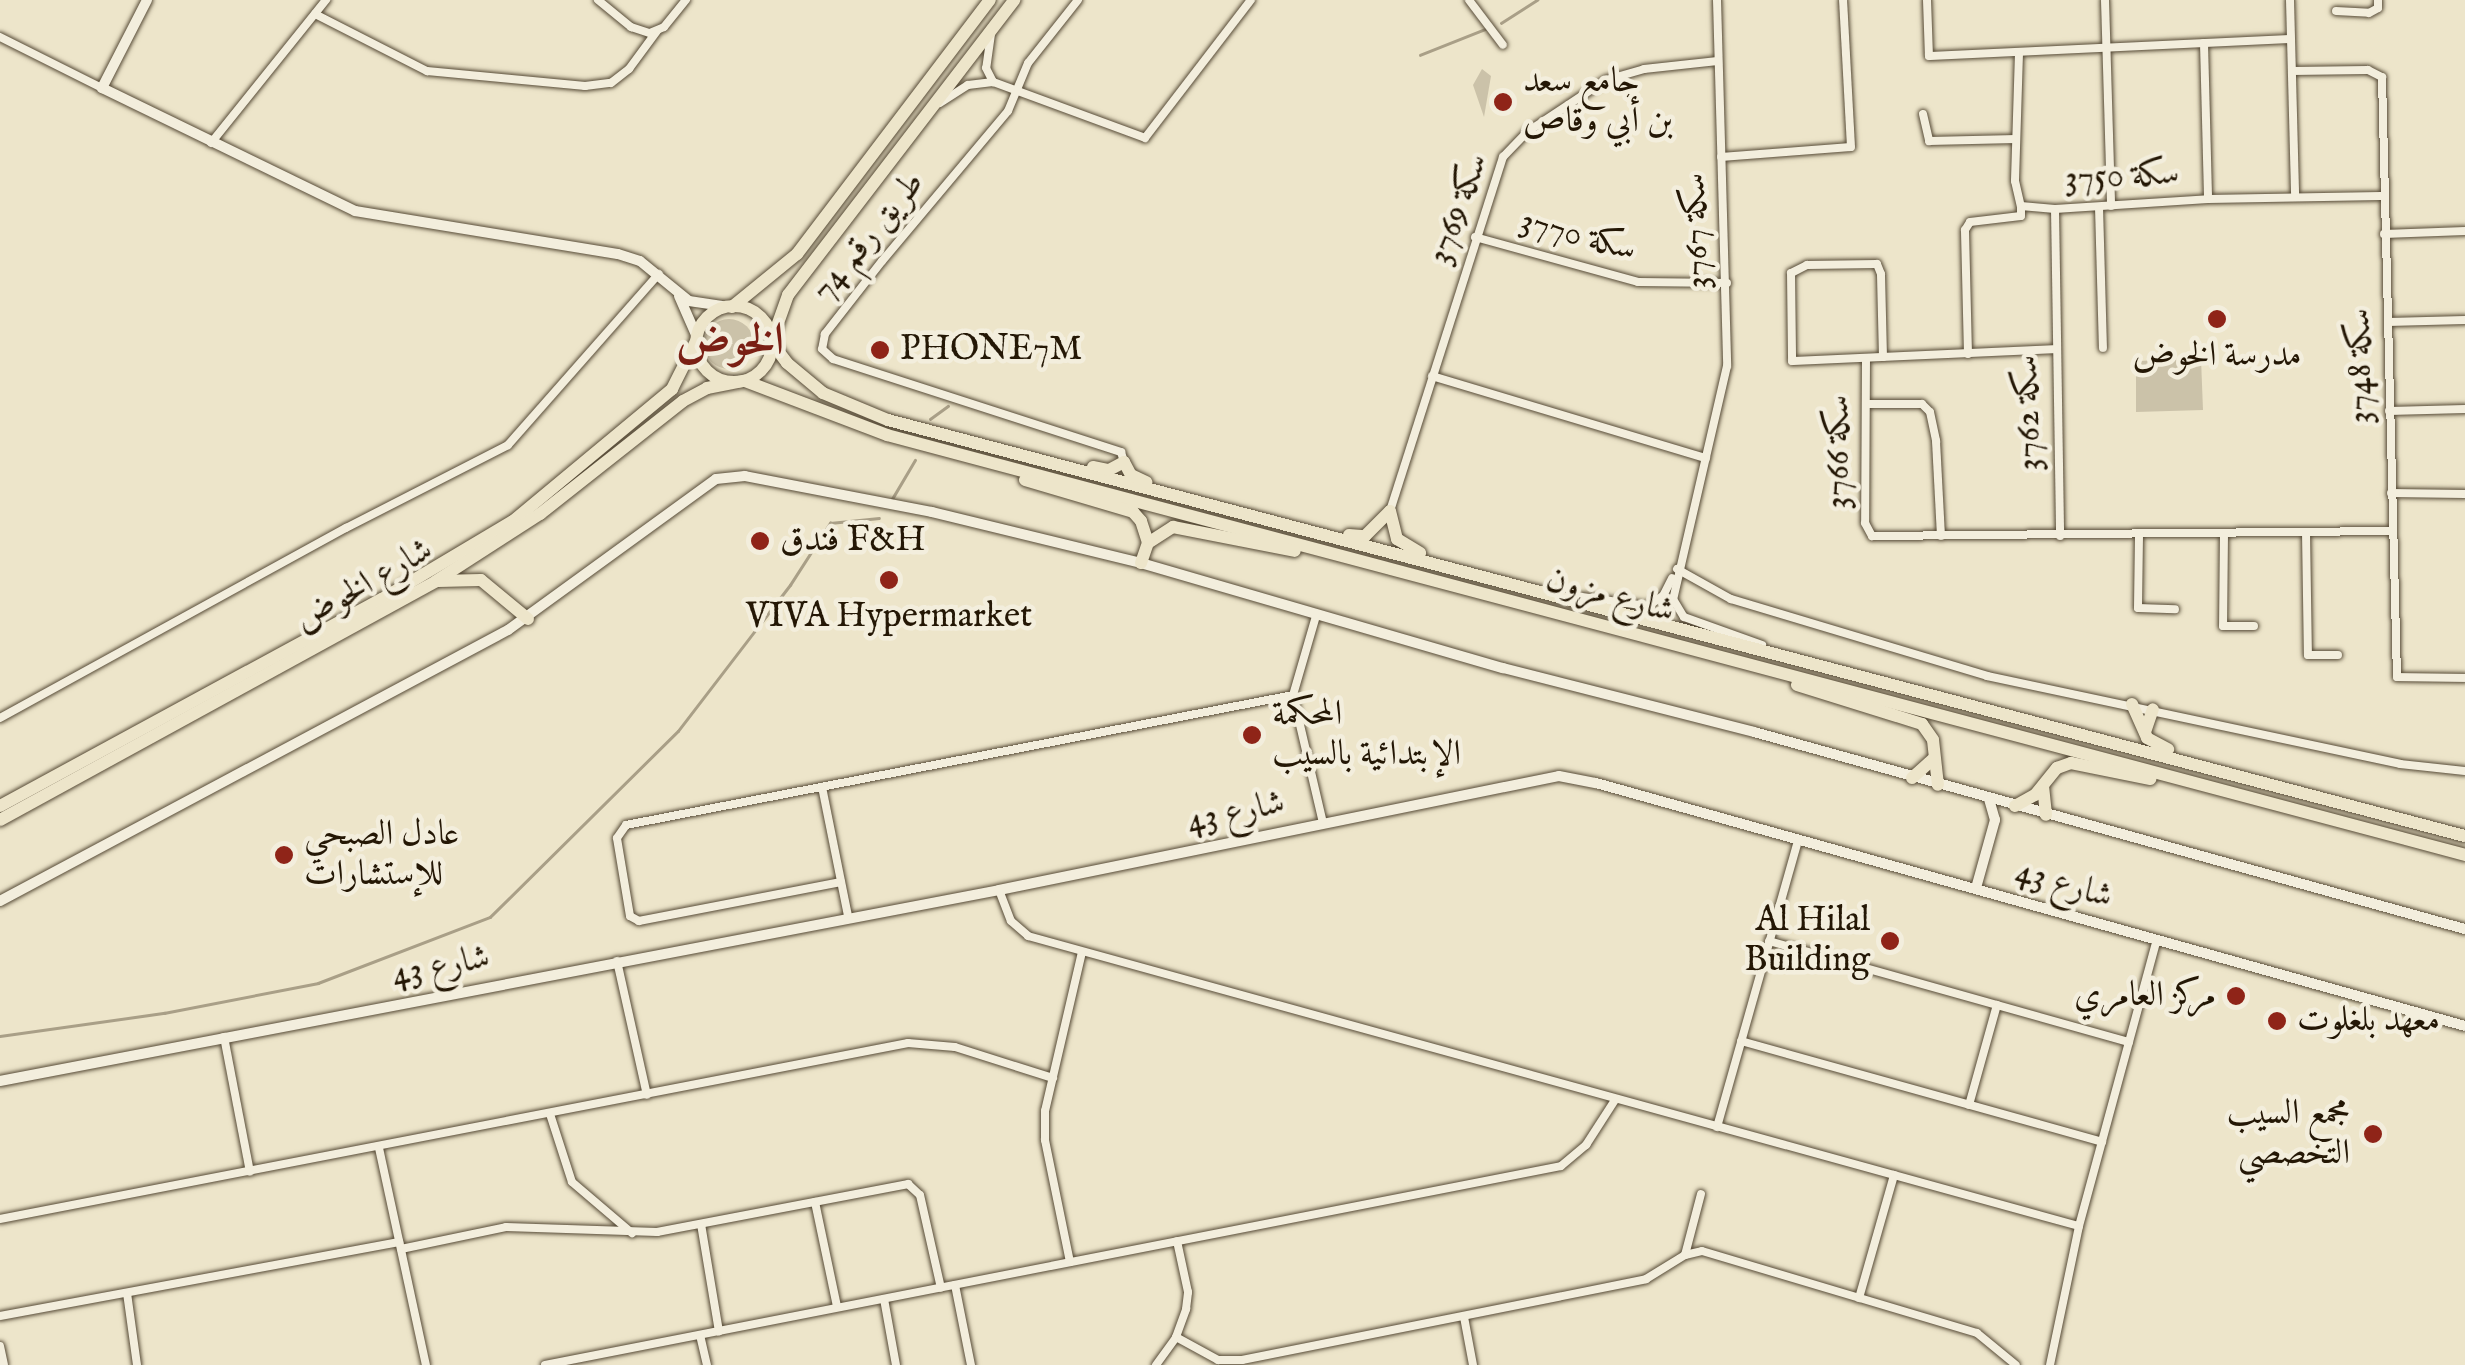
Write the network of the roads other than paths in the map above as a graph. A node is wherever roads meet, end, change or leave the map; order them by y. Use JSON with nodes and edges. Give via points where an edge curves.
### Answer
{"nodes":[{"id":1,"x":147,"y":0,"type":"edge"},
{"id":2,"x":326,"y":0,"type":"edge"},
{"id":3,"x":598,"y":0,"type":"edge"},
{"id":4,"x":686,"y":0,"type":"edge"},
{"id":5,"x":990,"y":0,"type":"edge"},
{"id":6,"x":1014,"y":0,"type":"edge"},
{"id":7,"x":1078,"y":0,"type":"edge"},
{"id":8,"x":1251,"y":0,"type":"edge"},
{"id":9,"x":1469,"y":0,"type":"edge"},
{"id":10,"x":1717,"y":0,"type":"edge"},
{"id":11,"x":1843,"y":0,"type":"edge"},
{"id":12,"x":1927,"y":0,"type":"edge"},
{"id":13,"x":2105,"y":0,"type":"edge"},
{"id":14,"x":2290,"y":0,"type":"edge"},
{"id":15,"x":2378,"y":0,"type":"edge"},
{"id":16,"x":2336,"y":11,"type":"dead end"},
{"id":17,"x":314,"y":14,"type":"junction"},
{"id":18,"x":992,"y":28,"type":"junction"},
{"id":19,"x":657,"y":31,"type":"junction"},
{"id":20,"x":0,"y":37,"type":"edge"},
{"id":21,"x":2291,"y":40,"type":"junction"},
{"id":22,"x":2204,"y":43,"type":"junction"},
{"id":23,"x":1503,"y":44,"type":"dead end"},
{"id":24,"x":2106,"y":47,"type":"junction"},
{"id":25,"x":2018,"y":52,"type":"junction"},
{"id":26,"x":1718,"y":60,"type":"junction"},
{"id":27,"x":2292,"y":70,"type":"junction"},
{"id":28,"x":993,"y":82,"type":"junction"},
{"id":29,"x":102,"y":88,"type":"junction"},
{"id":30,"x":1018,"y":92,"type":"junction"},
{"id":31,"x":932,"y":108,"type":"junction"},
{"id":32,"x":1922,"y":114,"type":"dead end"},
{"id":33,"x":2016,"y":139,"type":"junction"},
{"id":34,"x":211,"y":143,"type":"junction"},
{"id":35,"x":1721,"y":157,"type":"junction"},
{"id":36,"x":2295,"y":196,"type":"junction"},
{"id":37,"x":2382,"y":196,"type":"junction"},
{"id":38,"x":2208,"y":200,"type":"junction"},
{"id":39,"x":2021,"y":206,"type":"junction"},
{"id":40,"x":2111,"y":206,"type":"junction"},
{"id":41,"x":2099,"y":207,"type":"junction"},
{"id":42,"x":2055,"y":209,"type":"junction"},
{"id":43,"x":2465,"y":231,"type":"edge"},
{"id":44,"x":2384,"y":234,"type":"junction"},
{"id":45,"x":1476,"y":237,"type":"junction"},
{"id":46,"x":659,"y":274,"type":"junction"},
{"id":47,"x":1727,"y":283,"type":"junction"},
{"id":48,"x":673,"y":287,"type":"junction"},
{"id":49,"x":730,"y":307,"type":"junction"},
{"id":50,"x":2465,"y":320,"type":"edge"},
{"id":51,"x":2388,"y":322,"type":"junction"},
{"id":52,"x":697,"y":338,"type":"junction"},
{"id":53,"x":772,"y":341,"type":"junction"},
{"id":54,"x":2103,"y":348,"type":"dead end"},
{"id":55,"x":2054,"y":350,"type":"junction"},
{"id":56,"x":1968,"y":354,"type":"junction"},
{"id":57,"x":1882,"y":356,"type":"junction"},
{"id":58,"x":1866,"y":358,"type":"junction"},
{"id":59,"x":1432,"y":376,"type":"junction"},
{"id":60,"x":744,"y":381,"type":"junction"},
{"id":61,"x":1868,"y":404,"type":"junction"},
{"id":62,"x":2465,"y":409,"type":"edge"},
{"id":63,"x":2389,"y":411,"type":"junction"},
{"id":64,"x":1706,"y":458,"type":"junction"},
{"id":65,"x":1047,"y":462,"type":"junction"},
{"id":66,"x":1124,"y":462,"type":"junction"},
{"id":67,"x":1006,"y":468,"type":"junction"},
{"id":68,"x":2390,"y":493,"type":"junction"},
{"id":69,"x":2465,"y":494,"type":"edge"},
{"id":70,"x":1390,"y":511,"type":"junction"},
{"id":71,"x":1244,"y":513,"type":"junction"},
{"id":72,"x":2393,"y":531,"type":"junction"},
{"id":73,"x":2306,"y":532,"type":"junction"},
{"id":74,"x":2224,"y":534,"type":"junction"},
{"id":75,"x":1941,"y":536,"type":"junction"},
{"id":76,"x":2060,"y":536,"type":"junction"},
{"id":77,"x":2139,"y":536,"type":"junction"},
{"id":78,"x":1148,"y":543,"type":"junction"},
{"id":79,"x":1312,"y":549,"type":"junction"},
{"id":80,"x":1141,"y":564,"type":"junction"},
{"id":81,"x":1676,"y":569,"type":"junction"},
{"id":82,"x":1484,"y":578,"type":"junction"},
{"id":83,"x":436,"y":581,"type":"junction"},
{"id":84,"x":1555,"y":596,"type":"junction"},
{"id":85,"x":2175,"y":609,"type":"dead end"},
{"id":86,"x":1316,"y":616,"type":"junction"},
{"id":87,"x":528,"y":619,"type":"junction"},
{"id":88,"x":2254,"y":626,"type":"dead end"},
{"id":89,"x":1778,"y":654,"type":"junction"},
{"id":90,"x":2338,"y":655,"type":"dead end"},
{"id":91,"x":1779,"y":672,"type":"junction"},
{"id":92,"x":2465,"y":678,"type":"edge"},
{"id":93,"x":1293,"y":694,"type":"junction"},
{"id":94,"x":2132,"y":704,"type":"junction"},
{"id":95,"x":2152,"y":709,"type":"junction"},
{"id":96,"x":0,"y":718,"type":"edge"},
{"id":97,"x":2145,"y":734,"type":"junction"},
{"id":98,"x":1934,"y":758,"type":"junction"},
{"id":99,"x":2465,"y":771,"type":"edge"},
{"id":100,"x":1912,"y":778,"type":"junction"},
{"id":101,"x":2249,"y":779,"type":"junction"},
{"id":102,"x":2198,"y":783,"type":"junction"},
{"id":103,"x":1938,"y":786,"type":"junction"},
{"id":104,"x":2043,"y":786,"type":"junction"},
{"id":105,"x":822,"y":787,"type":"junction"},
{"id":106,"x":1989,"y":799,"type":"junction"},
{"id":107,"x":0,"y":806,"type":"edge"},
{"id":108,"x":2015,"y":806,"type":"junction"},
{"id":109,"x":2046,"y":815,"type":"junction"},
{"id":110,"x":0,"y":820,"type":"edge"},
{"id":111,"x":1995,"y":820,"type":"junction"},
{"id":112,"x":1323,"y":824,"type":"junction"},
{"id":113,"x":2465,"y":836,"type":"edge"},
{"id":114,"x":1798,"y":840,"type":"junction"},
{"id":115,"x":2465,"y":854,"type":"edge"},
{"id":116,"x":841,"y":882,"type":"junction"},
{"id":117,"x":1976,"y":888,"type":"junction"},
{"id":118,"x":999,"y":890,"type":"junction"},
{"id":119,"x":0,"y":900,"type":"edge"},
{"id":120,"x":848,"y":916,"type":"junction"},
{"id":121,"x":2465,"y":929,"type":"edge"},
{"id":122,"x":2157,"y":940,"type":"junction"},
{"id":123,"x":1770,"y":941,"type":"junction"},
{"id":124,"x":1082,"y":952,"type":"junction"},
{"id":125,"x":617,"y":961,"type":"junction"},
{"id":126,"x":1997,"y":1005,"type":"junction"},
{"id":127,"x":2465,"y":1026,"type":"edge"},
{"id":128,"x":224,"y":1038,"type":"junction"},
{"id":129,"x":1741,"y":1042,"type":"junction"},
{"id":130,"x":2129,"y":1042,"type":"junction"},
{"id":131,"x":1053,"y":1078,"type":"junction"},
{"id":132,"x":0,"y":1081,"type":"edge"},
{"id":133,"x":648,"y":1095,"type":"junction"},
{"id":134,"x":1614,"y":1100,"type":"junction"},
{"id":135,"x":1969,"y":1105,"type":"junction"},
{"id":136,"x":550,"y":1114,"type":"junction"},
{"id":137,"x":1717,"y":1127,"type":"junction"},
{"id":138,"x":2102,"y":1142,"type":"junction"},
{"id":139,"x":379,"y":1148,"type":"junction"},
{"id":140,"x":250,"y":1172,"type":"junction"},
{"id":141,"x":1894,"y":1176,"type":"junction"},
{"id":142,"x":1701,"y":1194,"type":"dead end"},
{"id":143,"x":815,"y":1202,"type":"junction"},
{"id":144,"x":0,"y":1219,"type":"edge"},
{"id":145,"x":701,"y":1224,"type":"junction"},
{"id":146,"x":2079,"y":1226,"type":"junction"},
{"id":147,"x":632,"y":1233,"type":"junction"},
{"id":148,"x":1177,"y":1241,"type":"junction"},
{"id":149,"x":400,"y":1246,"type":"junction"},
{"id":150,"x":1685,"y":1255,"type":"junction"},
{"id":151,"x":1070,"y":1262,"type":"junction"},
{"id":152,"x":955,"y":1285,"type":"junction"},
{"id":153,"x":941,"y":1288,"type":"junction"},
{"id":154,"x":127,"y":1293,"type":"junction"},
{"id":155,"x":1859,"y":1298,"type":"junction"},
{"id":156,"x":884,"y":1299,"type":"junction"},
{"id":157,"x":837,"y":1306,"type":"junction"},
{"id":158,"x":0,"y":1316,"type":"edge"},
{"id":159,"x":1464,"y":1317,"type":"junction"},
{"id":160,"x":718,"y":1331,"type":"junction"},
{"id":161,"x":700,"y":1335,"type":"junction"},
{"id":162,"x":1176,"y":1337,"type":"junction"},
{"id":163,"x":0,"y":1346,"type":"edge"},
{"id":164,"x":577,"y":1362,"type":"edge"},
{"id":165,"x":4,"y":1365,"type":"edge"},
{"id":166,"x":137,"y":1365,"type":"edge"},
{"id":167,"x":426,"y":1365,"type":"edge"},
{"id":168,"x":545,"y":1365,"type":"edge"},
{"id":169,"x":707,"y":1365,"type":"edge"},
{"id":170,"x":896,"y":1365,"type":"edge"},
{"id":171,"x":971,"y":1365,"type":"edge"},
{"id":172,"x":1156,"y":1365,"type":"edge"},
{"id":173,"x":1473,"y":1365,"type":"edge"},
{"id":174,"x":2016,"y":1365,"type":"edge"},
{"id":175,"x":2050,"y":1365,"type":"edge"}],
"edges":[{"from":1,"to":29,"type":"street"},
{"from":2,"to":17,"type":"street"},
{"from":3,"to":19,"type":"street","via":[[631,27]]},
{"from":4,"to":19,"type":"street"},
{"from":5,"to":49,"type":"main road","via":[[797,254]]},
{"from":6,"to":18,"type":"main road"},
{"from":7,"to":30,"type":"street","name":"طريق رقم 74","via":[[1028,63]]},
{"from":8,"to":30,"type":"street","via":[[1145,138]]},
{"from":9,"to":23,"type":"street"},
{"from":10,"to":26,"type":"street","name":"سكة 3767"},
{"from":11,"to":35,"type":"street","via":[[1852,147]]},
{"from":12,"to":25,"type":"street","via":[[1929,56]]},
{"from":13,"to":24,"type":"street"},
{"from":14,"to":21,"type":"street"},
{"from":15,"to":16,"type":"street","via":[[2369,13]]},
{"from":17,"to":19,"type":"street","via":[[427,71],[584,86],[612,82]]},
{"from":17,"to":34,"type":"street"},
{"from":18,"to":28,"type":"street","via":[[986,68]]},
{"from":18,"to":31,"type":"main road"},
{"from":20,"to":29,"type":"street"},
{"from":21,"to":22,"type":"street"},
{"from":21,"to":27,"type":"street"},
{"from":22,"to":24,"type":"street"},
{"from":22,"to":38,"type":"street"},
{"from":24,"to":25,"type":"street"},
{"from":24,"to":40,"type":"street"},
{"from":25,"to":33,"type":"street","name":"سكة 3750"},
{"from":26,"to":35,"type":"street","name":"سكة 3767"},
{"from":26,"to":45,"type":"street","name":"سكة 3769","via":[[1606,80],[1527,132],[1503,157]]},
{"from":27,"to":36,"type":"street"},
{"from":27,"to":37,"type":"street","name":"سكة 3748","via":[[2368,70],[2382,77]]},
{"from":28,"to":30,"type":"street"},
{"from":28,"to":31,"type":"street","via":[[960,88]]},
{"from":29,"to":34,"type":"street"},
{"from":30,"to":66,"type":"street","name":"طريق رقم 74","via":[[825,334],[822,349],[833,359],[1121,452]]},
{"from":31,"to":53,"type":"main road","via":[[788,295]]},
{"from":32,"to":33,"type":"street","via":[[1929,141]]},
{"from":33,"to":39,"type":"street","name":"سكة 3750"},
{"from":34,"to":46,"type":"street","via":[[355,211],[618,254]]},
{"from":35,"to":47,"type":"street","name":"سكة 3767"},
{"from":36,"to":37,"type":"street","name":"سكة 3750"},
{"from":36,"to":38,"type":"street","name":"سكة 3750"},
{"from":37,"to":44,"type":"street","name":"سكة 3748"},
{"from":38,"to":40,"type":"street","name":"سكة 3750"},
{"from":39,"to":42,"type":"street","name":"سكة 3750"},
{"from":39,"to":56,"type":"street","via":[[2021,216],[1970,222],[1965,230]]},
{"from":40,"to":41,"type":"street","name":"سكة 3750"},
{"from":41,"to":42,"type":"street","name":"سكة 3750"},
{"from":41,"to":54,"type":"street"},
{"from":42,"to":55,"type":"street","name":"سكة 3762"},
{"from":43,"to":44,"type":"street"},
{"from":44,"to":51,"type":"street","name":"سكة 3748"},
{"from":45,"to":47,"type":"street","name":"سكة 3770","via":[[1638,282]]},
{"from":45,"to":59,"type":"street","name":"سكة 3769"},
{"from":46,"to":48,"type":"street"},
{"from":46,"to":96,"type":"street","via":[[508,445]]},
{"from":47,"to":64,"type":"street","name":"سكة 3767","via":[[1728,366]]},
{"from":48,"to":49,"type":"street","via":[[700,305]]},
{"from":48,"to":52,"type":"street"},
{"from":49,"to":52,"type":"main road","via":[[708,317]]},
{"from":49,"to":53,"type":"main road","via":[[762,319]]},
{"from":50,"to":51,"type":"street"},
{"from":51,"to":63,"type":"street","name":"سكة 3748"},
{"from":52,"to":60,"type":"main road","via":[[708,372]]},
{"from":52,"to":107,"type":"main road","name":"شارع الخوض","via":[[672,389],[513,520],[382,599]]},
{"from":53,"to":60,"type":"main road","via":[[765,366]]},
{"from":53,"to":65,"type":"main road","name":"شارع مزون","via":[[806,381],[846,405]]},
{"from":55,"to":56,"type":"street"},
{"from":55,"to":76,"type":"street","name":"سكة 3762"},
{"from":56,"to":57,"type":"street"},
{"from":57,"to":58,"type":"street"},
{"from":57,"to":58,"type":"street","via":[[1877,264],[1807,265],[1790,273],[1792,361]]},
{"from":58,"to":61,"type":"street","name":"سكة 3766"},
{"from":59,"to":64,"type":"street"},
{"from":59,"to":70,"type":"street","name":"سكة 3769"},
{"from":60,"to":67,"type":"main road","name":"شارع مزون","via":[[856,426]]},
{"from":60,"to":83,"type":"main road","name":"شارع الخوض","via":[[683,401],[540,514]]},
{"from":61,"to":75,"type":"street","via":[[1922,404],[1930,412]]},
{"from":61,"to":75,"type":"street","name":"سكة 3766","via":[[1867,530],[1872,536]]},
{"from":62,"to":63,"type":"street"},
{"from":63,"to":68,"type":"street","name":"سكة 3748"},
{"from":64,"to":81,"type":"street","name":"سكة 3767"},
{"from":65,"to":66,"type":"main road","via":[[1109,470]]},
{"from":65,"to":71,"type":"main road","name":"شارع مزون"},
{"from":66,"to":71,"type":"main road","via":[[1144,481]]},
{"from":67,"to":78,"type":"main road","via":[[1032,483],[1132,512]]},
{"from":67,"to":79,"type":"main road","name":"شارع مزون"},
{"from":68,"to":69,"type":"street"},
{"from":68,"to":72,"type":"street","name":"سكة 3748"},
{"from":70,"to":71,"type":"main road","via":[[1365,536]]},
{"from":70,"to":82,"type":"main road","via":[[1392,530],[1407,548]]},
{"from":71,"to":82,"type":"main road","name":"شارع مزون"},
{"from":72,"to":73,"type":"street"},
{"from":72,"to":92,"type":"street","name":"سكة 3748","via":[[2397,677]]},
{"from":73,"to":74,"type":"street"},
{"from":73,"to":90,"type":"street","via":[[2308,655]]},
{"from":74,"to":77,"type":"street"},
{"from":74,"to":88,"type":"street","via":[[2223,626]]},
{"from":75,"to":76,"type":"street","name":"سكة 3766"},
{"from":76,"to":77,"type":"street"},
{"from":77,"to":85,"type":"street","via":[[2138,608]]},
{"from":78,"to":79,"type":"main road","via":[[1163,529],[1178,527],[1281,550]]},
{"from":78,"to":80,"type":"main road"},
{"from":79,"to":91,"type":"main road","name":"شارع مزون"},
{"from":80,"to":86,"type":"street"},
{"from":80,"to":87,"type":"street","via":[[932,512],[732,477],[700,490]]},
{"from":81,"to":84,"type":"street","via":[[1663,596],[1648,606]]},
{"from":81,"to":89,"type":"street","via":[[1672,598],[1684,618]]},
{"from":81,"to":94,"type":"street","via":[[1730,600],[1823,629],[1986,676]]},
{"from":82,"to":84,"type":"main road","name":"شارع مزون"},
{"from":83,"to":87,"type":"main road","via":[[481,580]]},
{"from":83,"to":110,"type":"main road","name":"شارع الخوض"},
{"from":84,"to":89,"type":"main road","name":"شارع مزون"},
{"from":86,"to":93,"type":"street"},
{"from":86,"to":100,"type":"street"},
{"from":87,"to":119,"type":"street"},
{"from":89,"to":101,"type":"main road","name":"شارع مزون"},
{"from":91,"to":98,"type":"main road","via":[[1797,685],[1917,721],[1930,734]]},
{"from":91,"to":102,"type":"main road","name":"شارع مزون"},
{"from":93,"to":105,"type":"street"},
{"from":93,"to":112,"type":"street"},
{"from":94,"to":95,"type":"street"},
{"from":94,"to":97,"type":"main road"},
{"from":95,"to":97,"type":"main road"},
{"from":95,"to":99,"type":"street","via":[[2400,764]]},
{"from":97,"to":101,"type":"main road","via":[[2157,747],[2217,761]]},
{"from":98,"to":100,"type":"main road"},
{"from":98,"to":103,"type":"main road"},
{"from":100,"to":103,"type":"street"},
{"from":101,"to":113,"type":"main road","name":"شارع مزون"},
{"from":102,"to":104,"type":"main road","via":[[2163,782],[2078,762],[2057,768]]},
{"from":102,"to":115,"type":"main road","name":"شارع مزون"},
{"from":103,"to":106,"type":"street"},
{"from":104,"to":108,"type":"main road"},
{"from":104,"to":109,"type":"main road"},
{"from":105,"to":116,"type":"street"},
{"from":105,"to":116,"type":"street","via":[[621,828],[617,840],[630,916],[639,921]]},
{"from":106,"to":108,"type":"street"},
{"from":106,"to":111,"type":"street"},
{"from":108,"to":109,"type":"street"},
{"from":108,"to":111,"type":"street"},
{"from":109,"to":121,"type":"street"},
{"from":111,"to":117,"type":"street"},
{"from":112,"to":114,"type":"street","name":"شارع 43","via":[[1559,776]]},
{"from":112,"to":118,"type":"street","name":"شارع 43"},
{"from":114,"to":117,"type":"street","name":"شارع 43"},
{"from":114,"to":123,"type":"street"},
{"from":116,"to":120,"type":"street"},
{"from":117,"to":122,"type":"street","name":"شارع 43"},
{"from":118,"to":120,"type":"street","name":"شارع 43"},
{"from":118,"to":124,"type":"street","via":[[1016,929]]},
{"from":120,"to":125,"type":"street","name":"شارع 43"},
{"from":122,"to":127,"type":"street","name":"شارع 43"},
{"from":122,"to":130,"type":"street"},
{"from":123,"to":126,"type":"street"},
{"from":123,"to":129,"type":"street"},
{"from":124,"to":131,"type":"street"},
{"from":124,"to":134,"type":"street"},
{"from":125,"to":128,"type":"street","name":"شارع 43"},
{"from":125,"to":133,"type":"street"},
{"from":126,"to":130,"type":"street"},
{"from":126,"to":135,"type":"street"},
{"from":128,"to":132,"type":"street","name":"شارع 43"},
{"from":128,"to":140,"type":"street"},
{"from":129,"to":135,"type":"street"},
{"from":129,"to":137,"type":"street"},
{"from":130,"to":138,"type":"street"},
{"from":131,"to":133,"type":"street","via":[[955,1048],[908,1044]]},
{"from":131,"to":151,"type":"street","via":[[1045,1140]]},
{"from":133,"to":136,"type":"street"},
{"from":134,"to":137,"type":"street"},
{"from":134,"to":148,"type":"street","via":[[1586,1144],[1561,1166]]},
{"from":135,"to":138,"type":"street"},
{"from":136,"to":139,"type":"street"},
{"from":136,"to":147,"type":"street","via":[[572,1182]]},
{"from":137,"to":141,"type":"street"},
{"from":138,"to":146,"type":"street"},
{"from":139,"to":140,"type":"street"},
{"from":139,"to":149,"type":"street"},
{"from":140,"to":144,"type":"street"},
{"from":141,"to":146,"type":"street"},
{"from":141,"to":155,"type":"street"},
{"from":142,"to":150,"type":"street"},
{"from":143,"to":145,"type":"street"},
{"from":143,"to":153,"type":"street","via":[[916,1188]]},
{"from":143,"to":157,"type":"street"},
{"from":145,"to":147,"type":"street"},
{"from":145,"to":160,"type":"street"},
{"from":146,"to":175,"type":"street"},
{"from":147,"to":149,"type":"street","via":[[506,1227]]},
{"from":148,"to":151,"type":"street"},
{"from":148,"to":162,"type":"street","via":[[1188,1292]]},
{"from":149,"to":154,"type":"street"},
{"from":149,"to":167,"type":"street"},
{"from":150,"to":155,"type":"street","via":[[1702,1251]]},
{"from":150,"to":159,"type":"street","via":[[1646,1279]]},
{"from":151,"to":152,"type":"street"},
{"from":152,"to":153,"type":"street"},
{"from":152,"to":171,"type":"street"},
{"from":153,"to":156,"type":"street"},
{"from":154,"to":158,"type":"street"},
{"from":154,"to":166,"type":"street"},
{"from":155,"to":174,"type":"street","via":[[1977,1333]]},
{"from":156,"to":157,"type":"street"},
{"from":156,"to":170,"type":"street"},
{"from":157,"to":160,"type":"street"},
{"from":159,"to":162,"type":"street","via":[[1242,1360],[1218,1360]]},
{"from":159,"to":173,"type":"street"},
{"from":160,"to":161,"type":"street"},
{"from":161,"to":164,"type":"street"},
{"from":161,"to":169,"type":"street"},
{"from":162,"to":172,"type":"street"},
{"from":163,"to":165,"type":"street"},
{"from":164,"to":168,"type":"street"}]}
